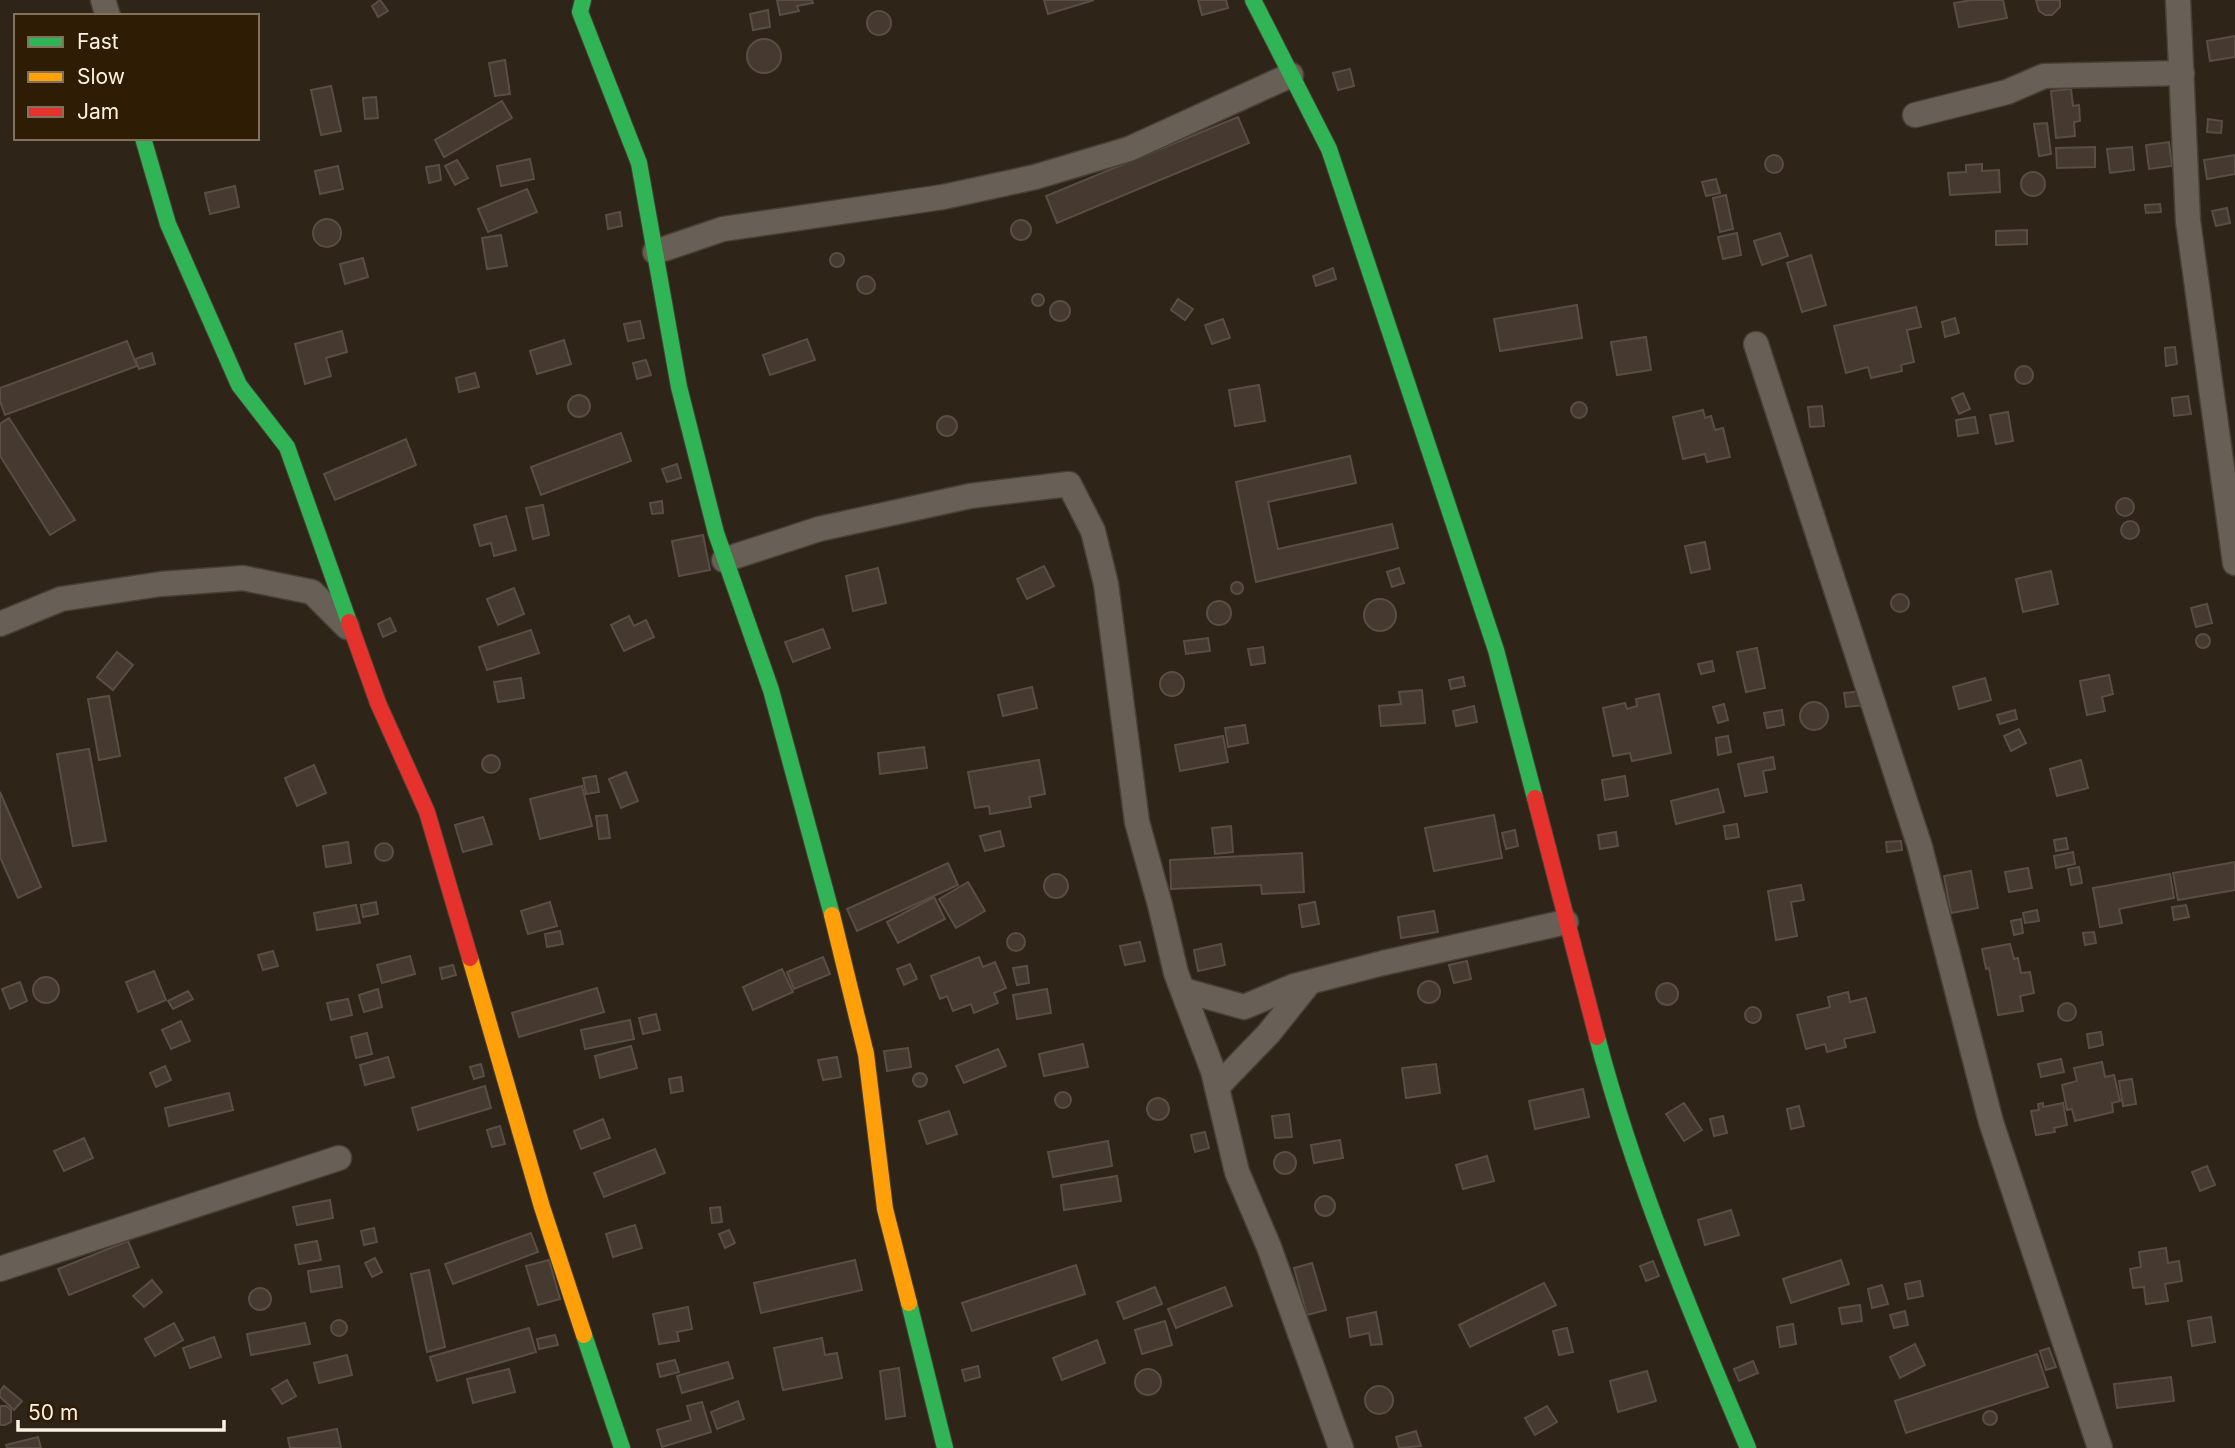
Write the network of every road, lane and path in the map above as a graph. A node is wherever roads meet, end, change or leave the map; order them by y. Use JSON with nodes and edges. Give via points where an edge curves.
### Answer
{"nodes":[{"id":1,"x":583,"y":0,"type":"edge"},
{"id":2,"x":1253,"y":0,"type":"edge"},
{"id":3,"x":2178,"y":0,"type":"edge"},
{"id":4,"x":2182,"y":73,"type":"junction"},
{"id":5,"x":1291,"y":75,"type":"junction"},
{"id":6,"x":1915,"y":115,"type":"dead end"},
{"id":7,"x":144,"y":140,"type":"edge"},
{"id":8,"x":655,"y":252,"type":"junction"},
{"id":9,"x":1756,"y":344,"type":"dead end"},
{"id":10,"x":2212,"y":397,"type":"junction"},
{"id":11,"x":2235,"y":408,"type":"edge"},
{"id":12,"x":724,"y":560,"type":"junction"},
{"id":13,"x":2235,"y":563,"type":"edge"},
{"id":14,"x":0,"y":624,"type":"edge"},
{"id":15,"x":353,"y":632,"type":"junction"},
{"id":16,"x":1566,"y":922,"type":"junction"},
{"id":17,"x":1309,"y":982,"type":"junction"},
{"id":18,"x":1183,"y":990,"type":"junction"},
{"id":19,"x":1217,"y":1087,"type":"junction"},
{"id":20,"x":339,"y":1158,"type":"dead end"},
{"id":21,"x":1,"y":1264,"type":"edge"},
{"id":22,"x":622,"y":1448,"type":"edge"},
{"id":23,"x":945,"y":1448,"type":"edge"},
{"id":24,"x":1341,"y":1448,"type":"edge"},
{"id":25,"x":1748,"y":1448,"type":"edge"},
{"id":26,"x":2100,"y":1448,"type":"edge"}],
"edges":[{"from":1,"to":8,"type":"street","via":[[580,12],[639,163]]},
{"from":2,"to":5,"type":"street"},
{"from":3,"to":4,"type":"street"},
{"from":4,"to":6,"type":"street","via":[[2044,76],[2007,92]]},
{"from":4,"to":10,"type":"street","via":[[2188,221]]},
{"from":5,"to":8,"type":"street","via":[[1129,149],[1035,177],[943,197],[723,229]]},
{"from":5,"to":16,"type":"street","via":[[1329,149],[1496,650]]},
{"from":7,"to":15,"type":"street","via":[[167,224],[239,385],[287,447]]},
{"from":8,"to":12,"type":"street","via":[[679,387]]},
{"from":9,"to":26,"type":"street","via":[[1920,847],[1991,1122]]},
{"from":10,"to":11,"type":"street"},
{"from":10,"to":13,"type":"street"},
{"from":12,"to":18,"type":"street","via":[[831,526],[970,496],[1069,484],[1093,531],[1106,584],[1137,822]]},
{"from":12,"to":23,"type":"street","via":[[771,690],[839,942],[866,1054],[885,1209]]},
{"from":14,"to":15,"type":"street","via":[[61,599],[243,578],[312,592]]},
{"from":15,"to":22,"type":"street","via":[[378,703],[427,812],[542,1207]]},
{"from":16,"to":17,"type":"street"},
{"from":16,"to":25,"type":"street","via":[[1616,1105],[1678,1283]]},
{"from":17,"to":18,"type":"street","via":[[1244,1007]]},
{"from":17,"to":19,"type":"street","via":[[1269,1033]]},
{"from":18,"to":19,"type":"street"},
{"from":19,"to":24,"type":"street","via":[[1237,1172]]},
{"from":20,"to":21,"type":"street"}]}
